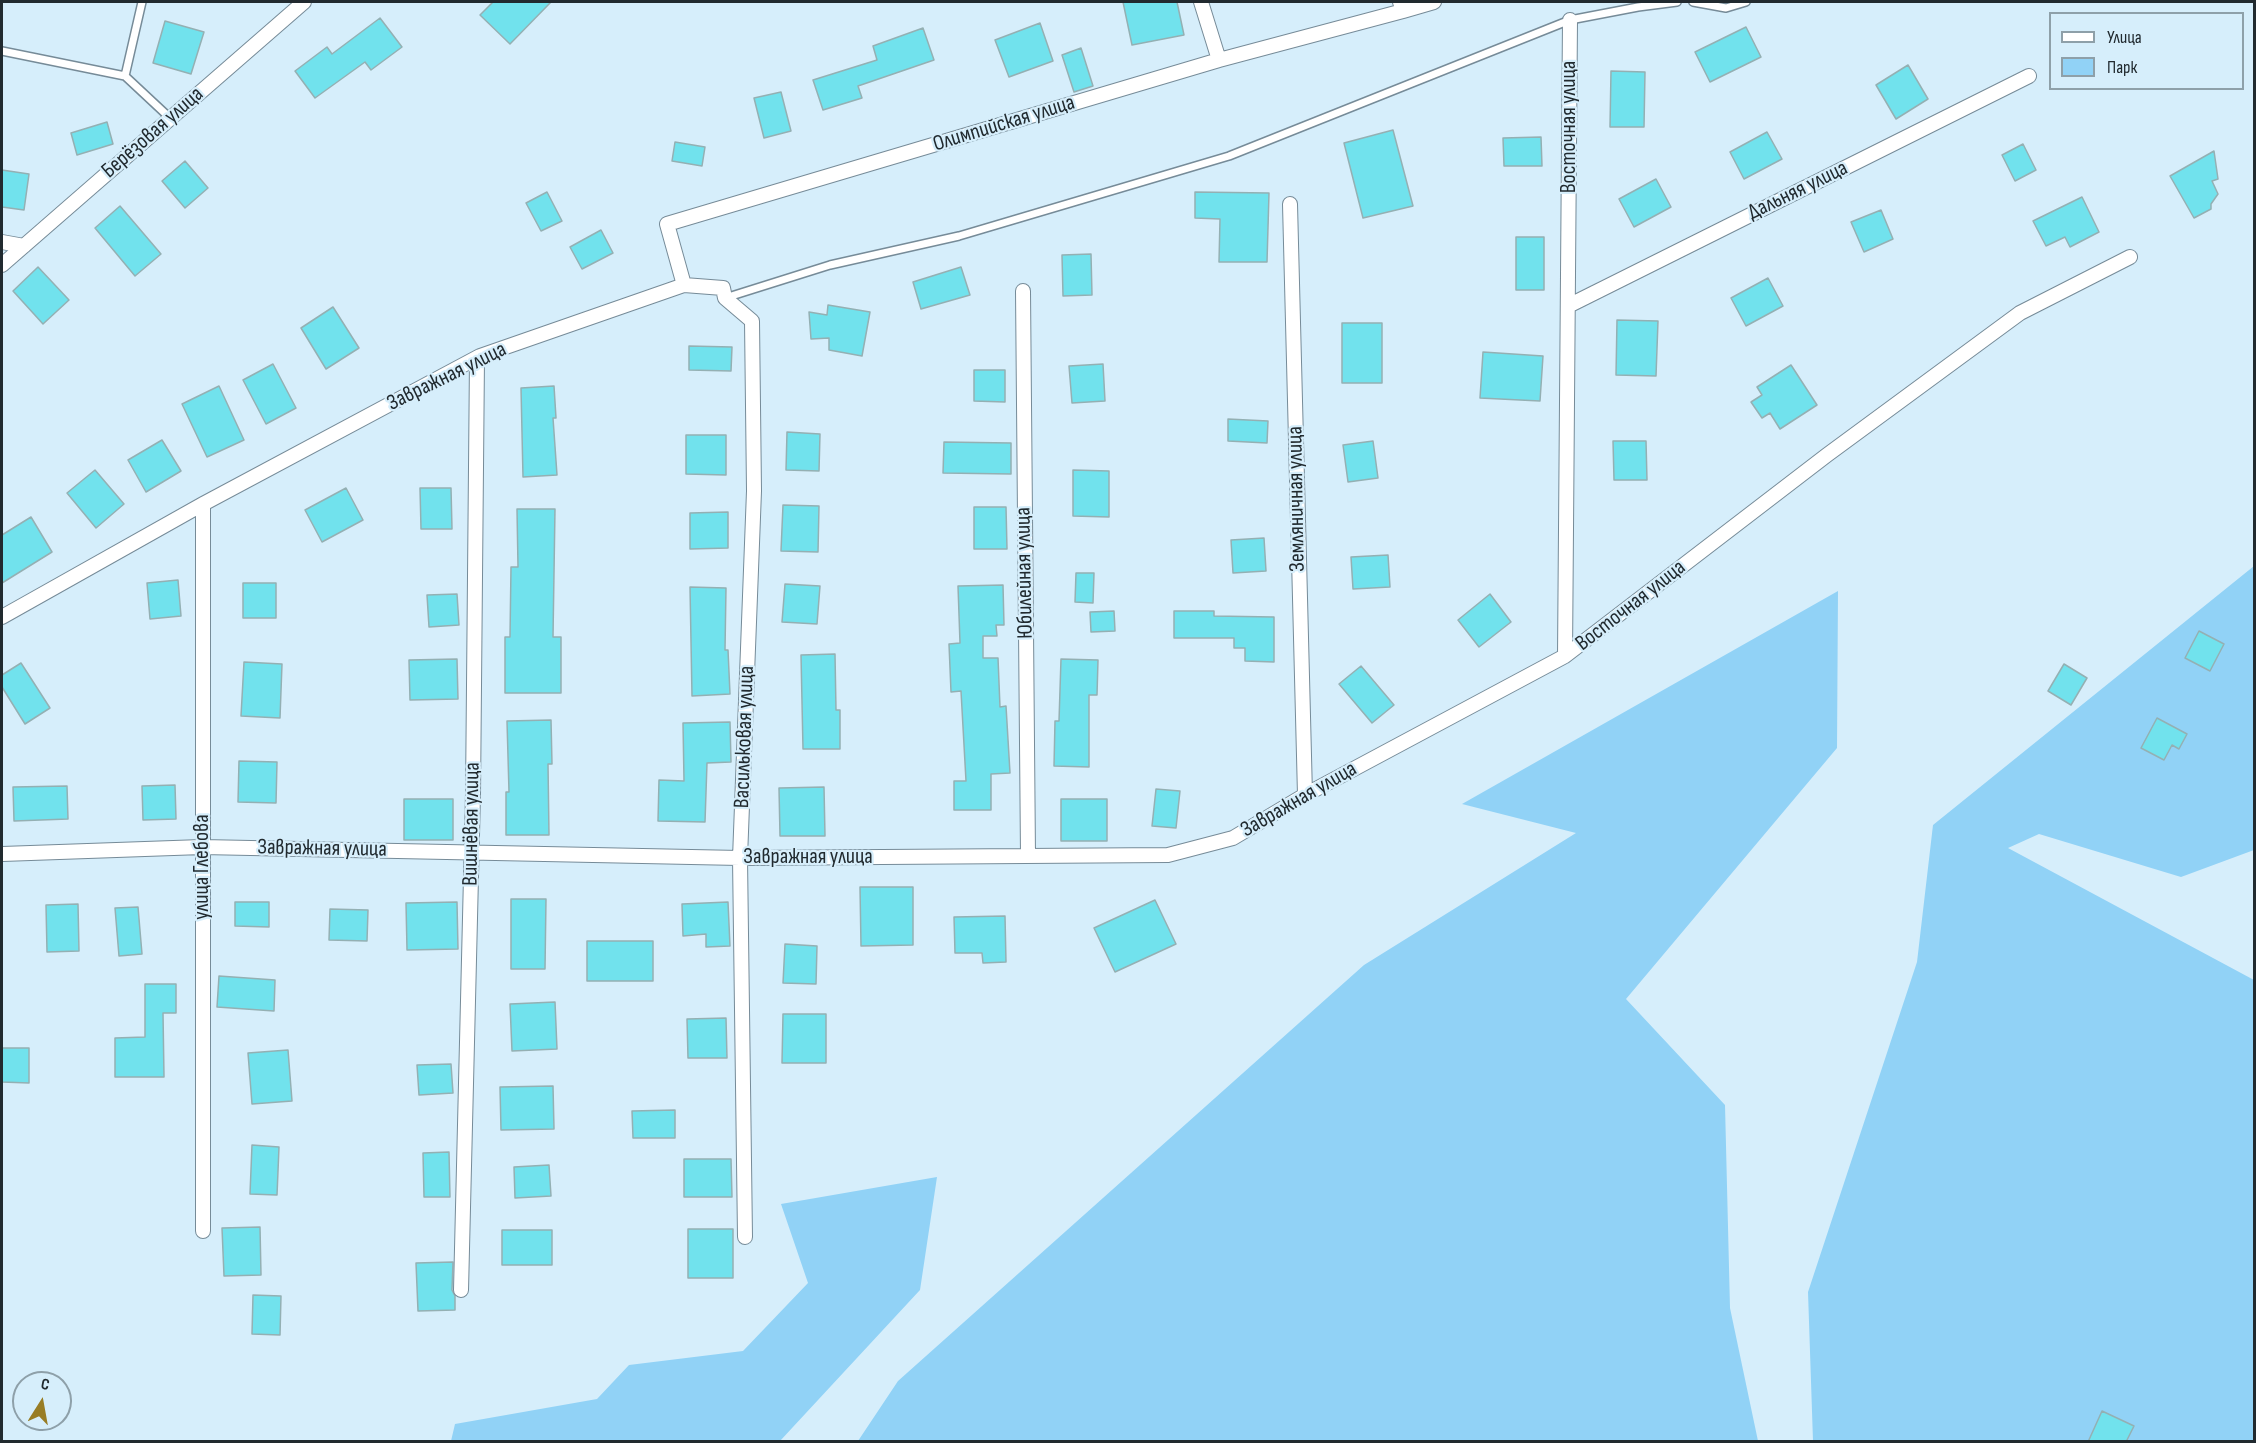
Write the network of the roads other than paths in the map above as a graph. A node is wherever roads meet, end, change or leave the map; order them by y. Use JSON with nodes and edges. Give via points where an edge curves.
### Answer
{"nodes":[{"id":1,"x":142,"y":2,"type":"edge"},
{"id":2,"x":304,"y":2,"type":"edge"},
{"id":3,"x":1201,"y":2,"type":"edge"},
{"id":4,"x":1434,"y":2,"type":"edge"},
{"id":5,"x":1677,"y":2,"type":"edge"},
{"id":6,"x":1693,"y":2,"type":"edge"},
{"id":7,"x":1746,"y":2,"type":"edge"},
{"id":8,"x":1402,"y":6,"type":"edge"},
{"id":9,"x":1570,"y":20,"type":"junction"},
{"id":10,"x":2,"y":51,"type":"edge"},
{"id":11,"x":1219,"y":60,"type":"junction"},
{"id":12,"x":125,"y":76,"type":"junction"},
{"id":13,"x":2029,"y":76,"type":"dead end"},
{"id":14,"x":170,"y":118,"type":"junction"},
{"id":15,"x":1290,"y":204,"type":"dead end"},
{"id":16,"x":2,"y":242,"type":"edge"},
{"id":17,"x":24,"y":246,"type":"junction"},
{"id":18,"x":2130,"y":257,"type":"dead end"},
{"id":19,"x":2,"y":265,"type":"edge"},
{"id":20,"x":684,"y":285,"type":"junction"},
{"id":21,"x":1023,"y":291,"type":"dead end"},
{"id":22,"x":725,"y":298,"type":"junction"},
{"id":23,"x":1568,"y":306,"type":"junction"},
{"id":24,"x":477,"y":358,"type":"junction"},
{"id":25,"x":203,"y":504,"type":"junction"},
{"id":26,"x":2,"y":617,"type":"edge"},
{"id":27,"x":1565,"y":656,"type":"junction"},
{"id":28,"x":1305,"y":795,"type":"junction"},
{"id":29,"x":202,"y":847,"type":"junction"},
{"id":30,"x":471,"y":852,"type":"junction"},
{"id":31,"x":2,"y":854,"type":"edge"},
{"id":32,"x":1028,"y":855,"type":"junction"},
{"id":33,"x":740,"y":858,"type":"junction"},
{"id":34,"x":203,"y":1231,"type":"dead end"},
{"id":35,"x":745,"y":1237,"type":"dead end"},
{"id":36,"x":461,"y":1290,"type":"dead end"}],
"edges":[{"from":1,"to":12,"type":"lane"},
{"from":2,"to":14,"type":"street","name":"Берёзовая улица"},
{"from":3,"to":11,"type":"street"},
{"from":4,"to":8,"type":"street","name":"Олимпийская улица"},
{"from":5,"to":9,"type":"lane"},
{"from":6,"to":7,"type":"lane","via":[[1726,8]]},
{"from":8,"to":11,"type":"street","name":"Олимпийская улица"},
{"from":9,"to":22,"type":"lane","via":[[1229,156],[959,236],[830,265]]},
{"from":9,"to":23,"type":"street","name":"Восточная улица"},
{"from":10,"to":12,"type":"lane"},
{"from":11,"to":20,"type":"street","name":"Олимпийская улица","via":[[667,224]]},
{"from":12,"to":14,"type":"lane"},
{"from":13,"to":23,"type":"street","name":"Дальняя улица"},
{"from":14,"to":17,"type":"street","name":"Берёзовая улица"},
{"from":15,"to":28,"type":"street","name":"Земляничная улица"},
{"from":16,"to":17,"type":"street"},
{"from":17,"to":19,"type":"street","name":"Берёзовая улица"},
{"from":18,"to":27,"type":"street","name":"Восточная улица","via":[[2020,313]]},
{"from":20,"to":22,"type":"street","name":"Васильковая улица","via":[[723,288]]},
{"from":20,"to":24,"type":"street","name":"Завражная улица"},
{"from":21,"to":32,"type":"street","name":"Юбилейная улица"},
{"from":22,"to":33,"type":"street","name":"Васильковая улица","via":[[753,321],[754,491]]},
{"from":23,"to":27,"type":"street","name":"Восточная улица"},
{"from":24,"to":25,"type":"street","name":"Завражная улица"},
{"from":24,"to":30,"type":"street","name":"Вишнёвая улица"},
{"from":25,"to":26,"type":"street","name":"Завражная улица"},
{"from":25,"to":29,"type":"street","name":"улица Глебова"},
{"from":27,"to":28,"type":"street","name":"Завражная улица"},
{"from":28,"to":32,"type":"street","name":"Завражная улица","via":[[1233,838],[1168,855]]},
{"from":29,"to":30,"type":"street","name":"Завражная улица"},
{"from":29,"to":31,"type":"street","name":"Завражная улица"},
{"from":29,"to":34,"type":"street","name":"улица Глебова"},
{"from":30,"to":33,"type":"street","name":"Завражная улица"},
{"from":30,"to":36,"type":"street","name":"Вишнёвая улица"},
{"from":32,"to":33,"type":"street","name":"Завражная улица"},
{"from":33,"to":35,"type":"street","name":"Васильковая улица"}]}
